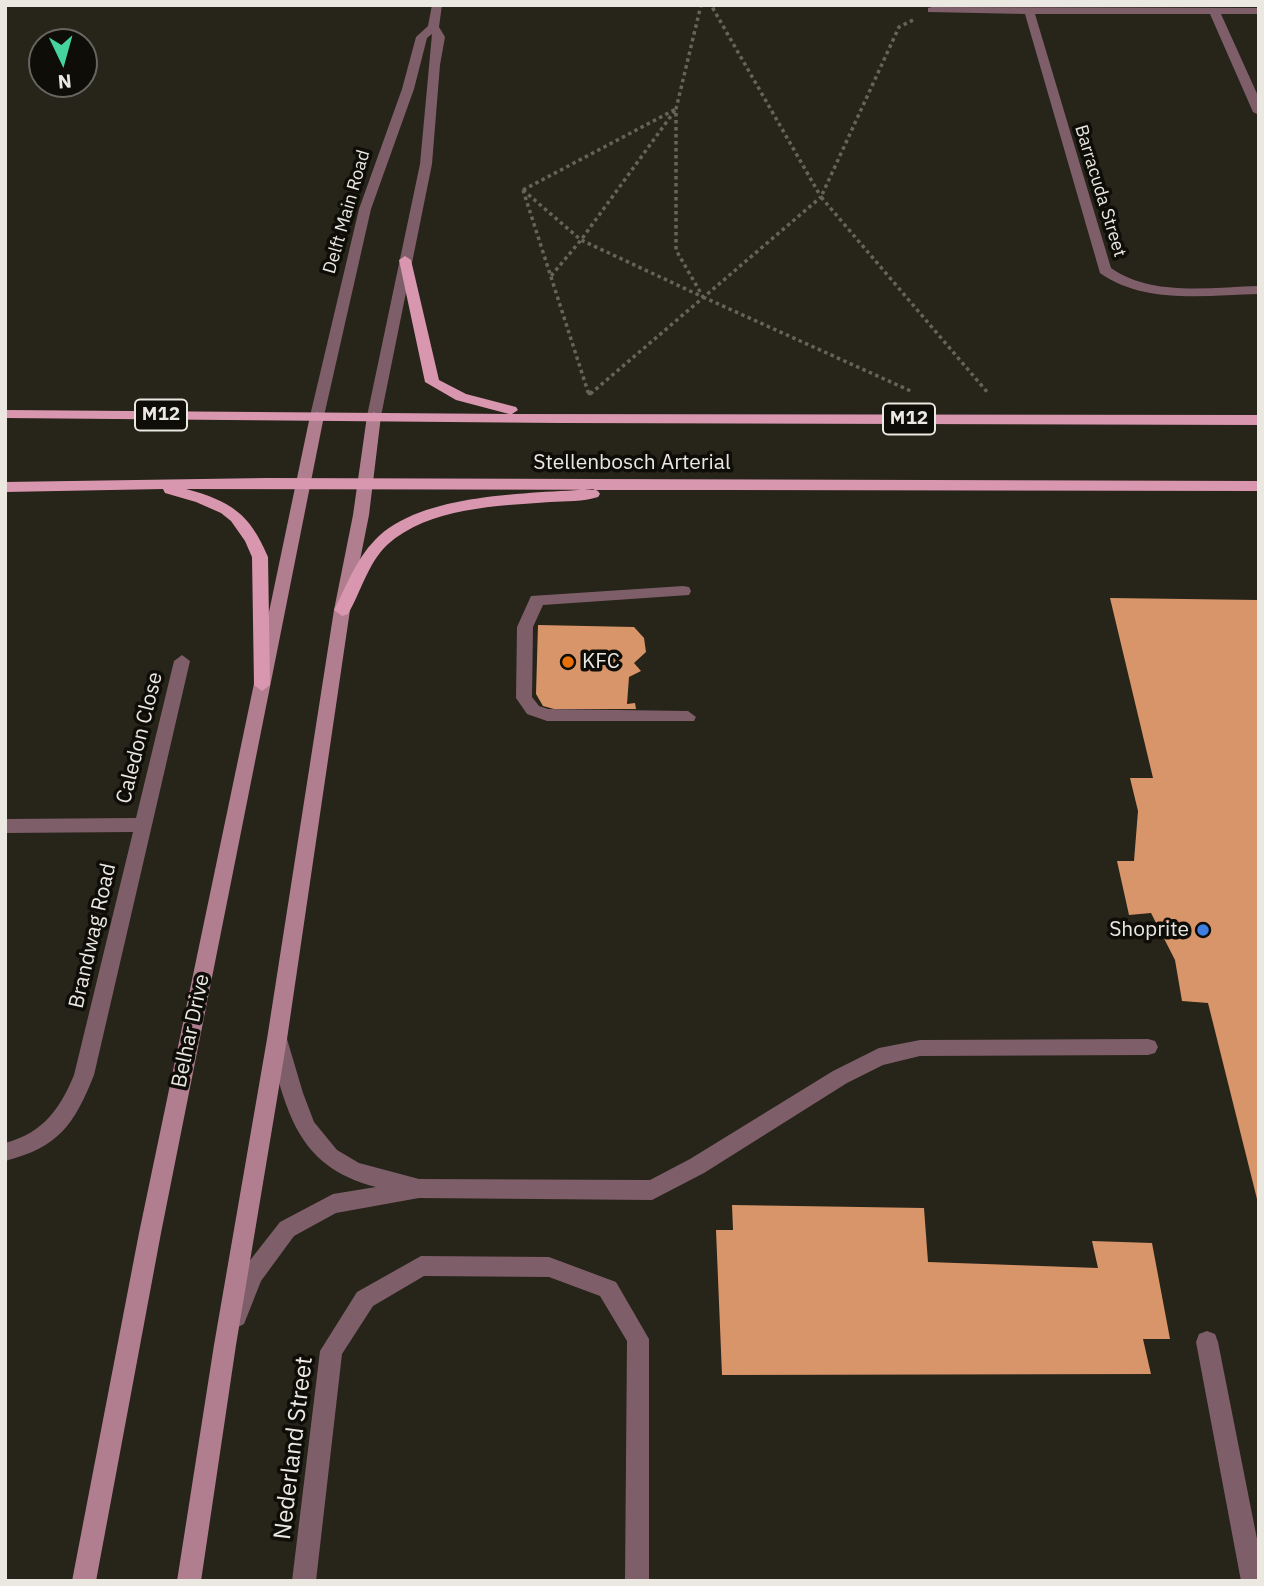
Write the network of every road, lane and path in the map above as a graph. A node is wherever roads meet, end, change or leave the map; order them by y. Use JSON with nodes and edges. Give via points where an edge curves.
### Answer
{"nodes":[{"id":1,"x":437,"y":5,"type":"edge"},
{"id":2,"x":701,"y":5,"type":"edge"},
{"id":3,"x":711,"y":5,"type":"edge"},
{"id":4,"x":932,"y":10,"type":"joint"},
{"id":5,"x":1029,"y":10,"type":"junction"},
{"id":6,"x":1214,"y":11,"type":"junction"},
{"id":7,"x":1259,"y":11,"type":"edge"},
{"id":8,"x":433,"y":27,"type":"junction"},
{"id":9,"x":676,"y":109,"type":"junction"},
{"id":10,"x":1259,"y":112,"type":"edge"},
{"id":11,"x":523,"y":190,"type":"junction"},
{"id":12,"x":821,"y":197,"type":"junction"},
{"id":13,"x":581,"y":240,"type":"junction"},
{"id":14,"x":405,"y":260,"type":"junction"},
{"id":15,"x":551,"y":277,"type":"junction"},
{"id":16,"x":1259,"y":290,"type":"edge"},
{"id":17,"x":704,"y":297,"type":"junction"},
{"id":18,"x":914,"y":393,"type":"dead end"},
{"id":19,"x":988,"y":393,"type":"dead end"},
{"id":20,"x":5,"y":414,"type":"edge"},
{"id":21,"x":317,"y":416,"type":"junction"},
{"id":22,"x":374,"y":416,"type":"junction"},
{"id":23,"x":560,"y":419,"type":"junction"},
{"id":24,"x":1259,"y":420,"type":"edge"},
{"id":25,"x":141,"y":483,"type":"junction"},
{"id":26,"x":303,"y":483,"type":"junction"},
{"id":27,"x":366,"y":483,"type":"junction"},
{"id":28,"x":683,"y":484,"type":"junction"},
{"id":29,"x":1259,"y":486,"type":"edge"},
{"id":30,"x":5,"y":487,"type":"edge"},
{"id":31,"x":683,"y":591,"type":"dead end"},
{"id":32,"x":342,"y":610,"type":"junction"},
{"id":33,"x":182,"y":661,"type":"dead end"},
{"id":34,"x":262,"y":685,"type":"junction"},
{"id":35,"x":688,"y":717,"type":"dead end"},
{"id":36,"x":142,"y":825,"type":"junction"},
{"id":37,"x":5,"y":826,"type":"edge"},
{"id":38,"x":277,"y":1039,"type":"junction"},
{"id":39,"x":1148,"y":1047,"type":"dead end"},
{"id":40,"x":5,"y":1152,"type":"edge"},
{"id":41,"x":419,"y":1188,"type":"junction"},
{"id":42,"x":1208,"y":1342,"type":"dead end"},
{"id":43,"x":225,"y":1345,"type":"junction"},
{"id":44,"x":84,"y":1581,"type":"edge"},
{"id":45,"x":189,"y":1581,"type":"edge"},
{"id":46,"x":304,"y":1581,"type":"edge"},
{"id":47,"x":637,"y":1581,"type":"edge"},
{"id":48,"x":1254,"y":1581,"type":"edge"}],
"edges":[{"from":1,"to":8,"type":"street","name":"Delft Main Road"},
{"from":2,"to":9,"type":"path"},
{"from":3,"to":12,"type":"path"},
{"from":4,"to":5,"type":"street"},
{"from":4,"to":12,"type":"path","via":[[899,27]]},
{"from":5,"to":6,"type":"street"},
{"from":5,"to":16,"type":"street","name":"Barracuda Street","via":[[1105,270],[1120,282],[1147,290]]},
{"from":6,"to":7,"type":"street"},
{"from":6,"to":10,"type":"street"},
{"from":8,"to":14,"type":"street","name":"Delft Main Road","via":[[439,37],[429,143]]},
{"from":8,"to":21,"type":"street","name":"Delft Main Road","via":[[422,37],[365,209]]},
{"from":9,"to":11,"type":"path"},
{"from":9,"to":13,"type":"path"},
{"from":9,"to":17,"type":"path","via":[[676,250]]},
{"from":11,"to":13,"type":"path"},
{"from":11,"to":15,"type":"path"},
{"from":12,"to":17,"type":"path"},
{"from":12,"to":19,"type":"path"},
{"from":13,"to":15,"type":"path"},
{"from":13,"to":17,"type":"path"},
{"from":14,"to":22,"type":"street","name":"Delft Main Road"},
{"from":14,"to":23,"type":"main road","via":[[432,382],[461,397]]},
{"from":15,"to":17,"type":"path","via":[[589,395]]},
{"from":17,"to":18,"type":"path"},
{"from":20,"to":21,"type":"main road","number":"M12"},
{"from":21,"to":22,"type":"main road","name":"Stellenbosch Arterial","number":"M12"},
{"from":21,"to":26,"type":"main road","name":"Belhar Drive"},
{"from":22,"to":23,"type":"main road","name":"Stellenbosch Arterial","number":"M12"},
{"from":22,"to":27,"type":"main road"},
{"from":23,"to":24,"type":"main road","name":"Stellenbosch Arterial","number":"M12"},
{"from":25,"to":26,"type":"main road","name":"Stellenbosch Arterial"},
{"from":25,"to":30,"type":"main road","name":"Stellenbosch Arterial"},
{"from":25,"to":34,"type":"main road","via":[[221,505],[247,527],[260,557]]},
{"from":26,"to":27,"type":"main road","name":"Stellenbosch Arterial"},
{"from":26,"to":34,"type":"main road","name":"Belhar Drive"},
{"from":27,"to":28,"type":"main road","name":"Stellenbosch Arterial"},
{"from":27,"to":32,"type":"main road"},
{"from":28,"to":29,"type":"main road","name":"Stellenbosch Arterial"},
{"from":28,"to":32,"type":"main road","via":[[471,506],[415,519],[376,548]]},
{"from":31,"to":35,"type":"street","via":[[537,600],[525,627],[524,698],[533,710],[547,715]]},
{"from":32,"to":38,"type":"main road"},
{"from":33,"to":36,"type":"street","name":"Caledon Close"},
{"from":34,"to":44,"type":"main road","name":"Belhar Drive"},
{"from":36,"to":37,"type":"street"},
{"from":36,"to":40,"type":"street","name":"Brandwag Road","via":[[85,1075],[55,1130],[28,1147]]},
{"from":38,"to":41,"type":"street","via":[[303,1122],[320,1149],[346,1167]]},
{"from":38,"to":43,"type":"main road"},
{"from":39,"to":41,"type":"street","via":[[920,1048],[879,1057],[652,1190]]},
{"from":41,"to":43,"type":"street","via":[[333,1204],[287,1228],[252,1275]]},
{"from":42,"to":48,"type":"street"},
{"from":43,"to":45,"type":"main road"},
{"from":46,"to":47,"type":"street","name":"Nederland Street","via":[[331,1351],[365,1299],[421,1266],[549,1267],[607,1289],[638,1339]]}]}
